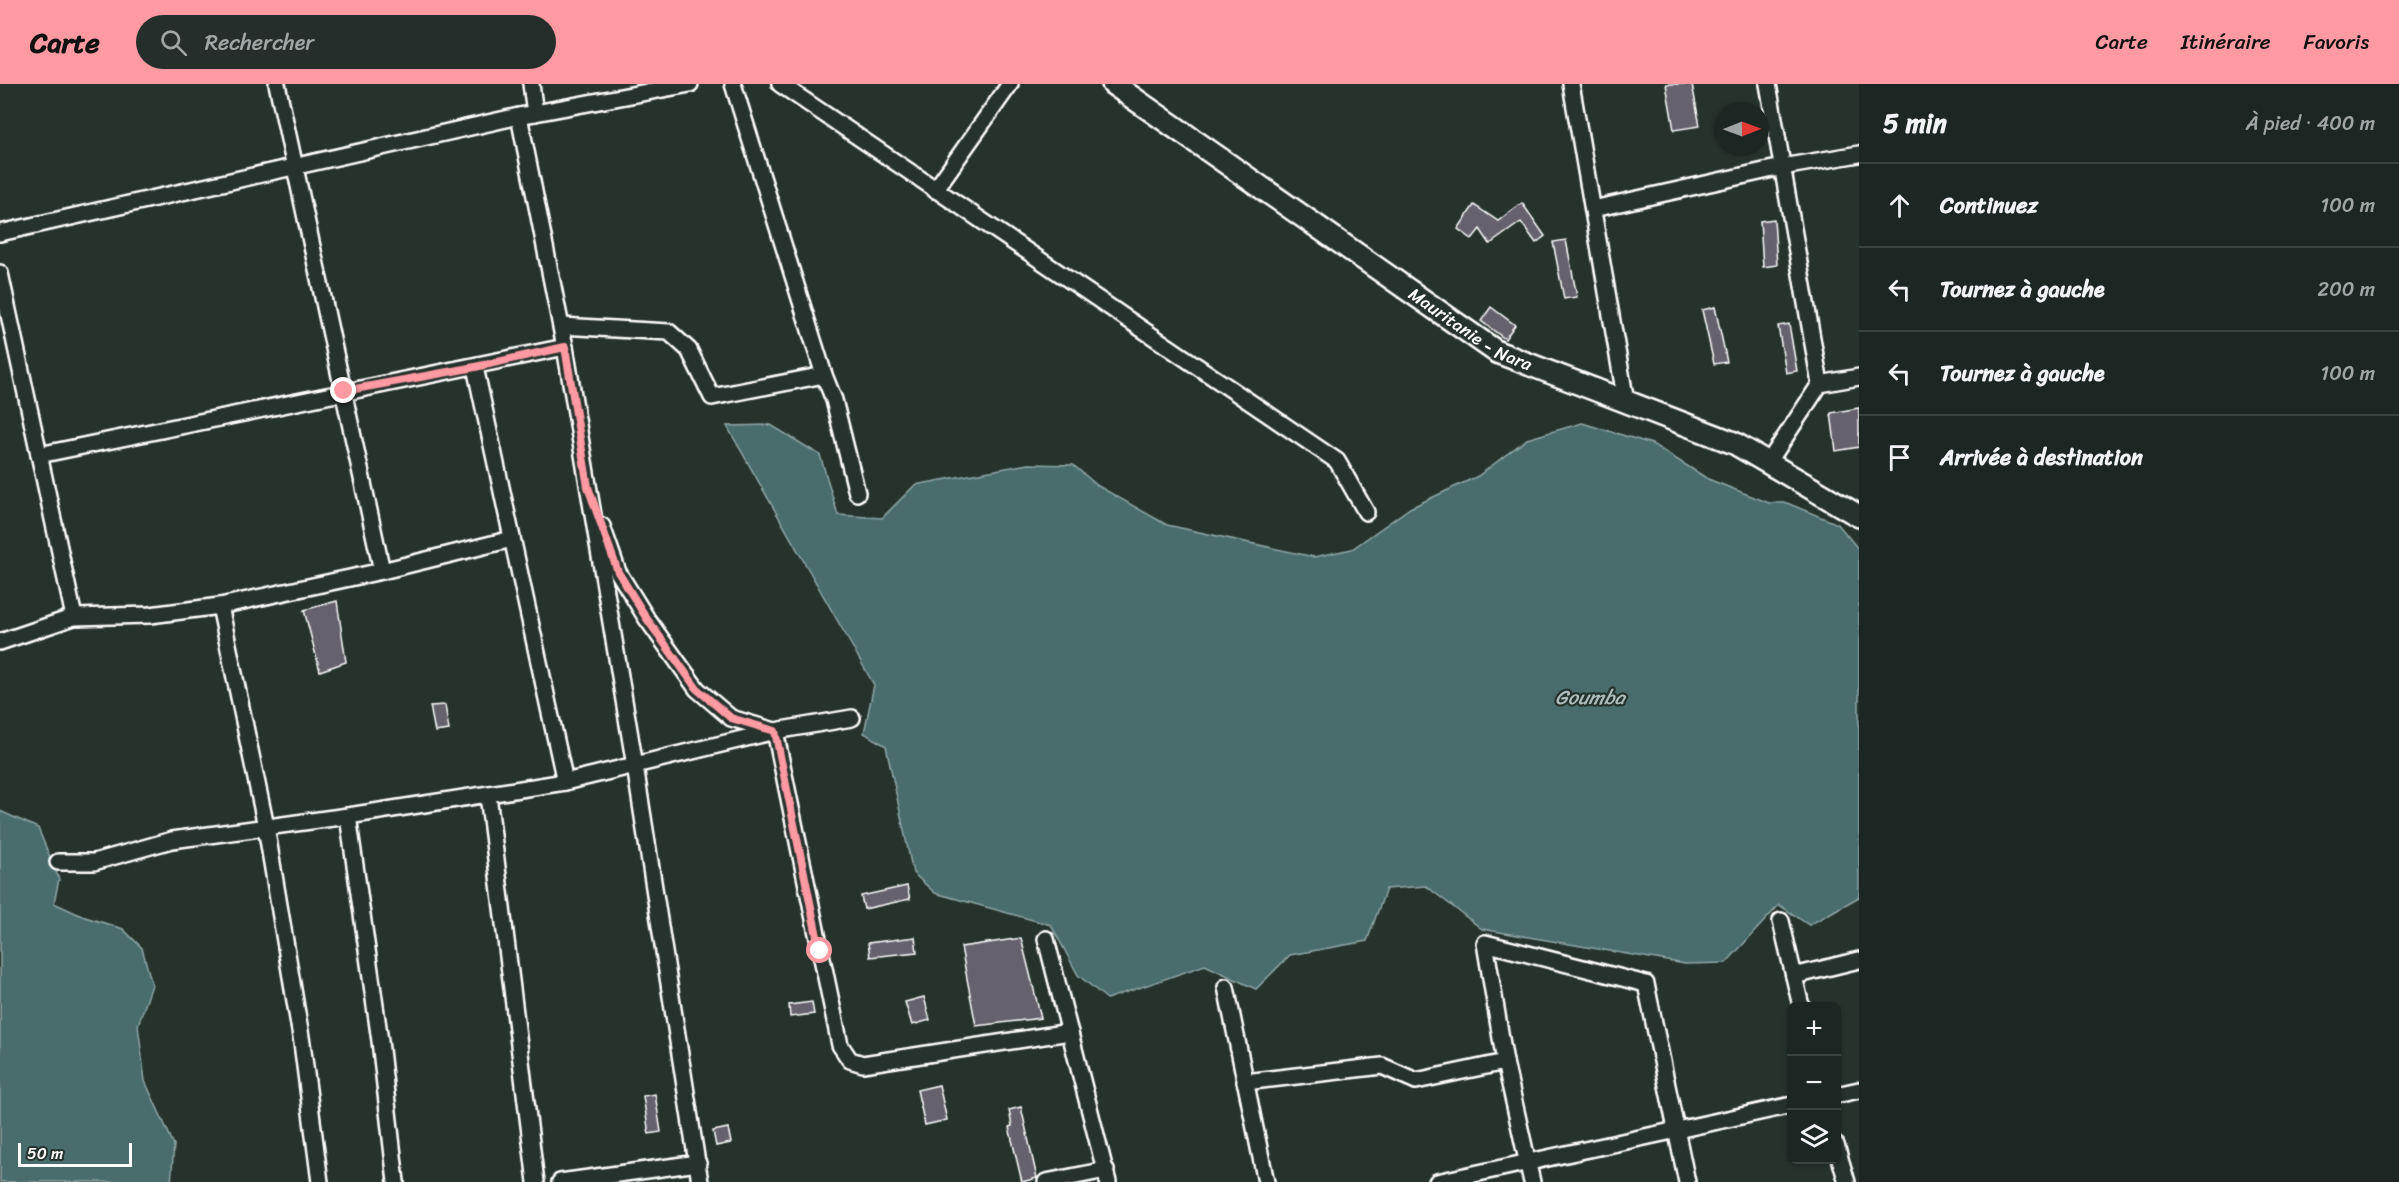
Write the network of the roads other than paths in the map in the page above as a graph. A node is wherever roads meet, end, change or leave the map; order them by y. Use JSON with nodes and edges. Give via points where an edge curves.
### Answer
{"nodes":[{"id":1,"x":277,"y":84,"type":"edge"},
{"id":2,"x":531,"y":84,"type":"edge"},
{"id":3,"x":690,"y":84,"type":"edge"},
{"id":4,"x":733,"y":84,"type":"edge"},
{"id":5,"x":780,"y":84,"type":"edge"},
{"id":6,"x":1010,"y":84,"type":"edge"},
{"id":7,"x":1113,"y":84,"type":"edge"},
{"id":8,"x":1571,"y":84,"type":"edge"},
{"id":9,"x":1768,"y":84,"type":"edge"},
{"id":10,"x":535,"y":113,"type":"junction"},
{"id":11,"x":519,"y":116,"type":"junction"},
{"id":12,"x":1859,"y":154,"type":"edge"},
{"id":13,"x":296,"y":167,"type":"junction"},
{"id":14,"x":1782,"y":167,"type":"junction"},
{"id":15,"x":935,"y":190,"type":"junction"},
{"id":16,"x":1593,"y":209,"type":"junction"},
{"id":17,"x":0,"y":233,"type":"edge"},
{"id":18,"x":0,"y":273,"type":"edge"},
{"id":19,"x":561,"y":326,"type":"junction"},
{"id":20,"x":565,"y":347,"type":"junction"},
{"id":21,"x":475,"y":367,"type":"junction"},
{"id":22,"x":824,"y":375,"type":"junction"},
{"id":23,"x":1859,"y":377,"type":"edge"},
{"id":24,"x":1820,"y":384,"type":"junction"},
{"id":25,"x":344,"y":391,"type":"junction"},
{"id":26,"x":1626,"y":402,"type":"junction"},
{"id":27,"x":39,"y":455,"type":"junction"},
{"id":28,"x":1768,"y":463,"type":"junction"},
{"id":29,"x":588,"y":487,"type":"junction"},
{"id":30,"x":857,"y":493,"type":"dead end"},
{"id":31,"x":1366,"y":512,"type":"dead end"},
{"id":32,"x":1859,"y":516,"type":"edge"},
{"id":33,"x":512,"y":538,"type":"junction"},
{"id":34,"x":382,"y":571,"type":"junction"},
{"id":35,"x":220,"y":606,"type":"junction"},
{"id":36,"x":74,"y":616,"type":"junction"},
{"id":37,"x":0,"y":642,"type":"edge"},
{"id":38,"x":852,"y":718,"type":"dead end"},
{"id":39,"x":775,"y":731,"type":"junction"},
{"id":40,"x":635,"y":766,"type":"junction"},
{"id":41,"x":565,"y":782,"type":"junction"},
{"id":42,"x":488,"y":795,"type":"junction"},
{"id":43,"x":348,"y":816,"type":"junction"},
{"id":44,"x":266,"y":827,"type":"junction"},
{"id":45,"x":58,"y":862,"type":"dead end"},
{"id":46,"x":1781,"y":921,"type":"dead end"},
{"id":47,"x":1046,"y":939,"type":"dead end"},
{"id":48,"x":1859,"y":960,"type":"edge"},
{"id":49,"x":1794,"y":976,"type":"junction"},
{"id":50,"x":1226,"y":987,"type":"dead end"},
{"id":51,"x":1800,"y":1002,"type":"edge"},
{"id":52,"x":1070,"y":1032,"type":"junction"},
{"id":53,"x":1505,"y":1062,"type":"junction"},
{"id":54,"x":1245,"y":1082,"type":"junction"},
{"id":55,"x":1859,"y":1090,"type":"edge"},
{"id":56,"x":1841,"y":1094,"type":"edge"},
{"id":57,"x":1787,"y":1106,"type":"edge"},
{"id":58,"x":1676,"y":1131,"type":"junction"},
{"id":59,"x":1527,"y":1161,"type":"junction"},
{"id":60,"x":1841,"y":1162,"type":"edge"},
{"id":61,"x":698,"y":1163,"type":"junction"},
{"id":62,"x":1107,"y":1176,"type":"edge"},
{"id":63,"x":320,"y":1182,"type":"edge"},
{"id":64,"x":396,"y":1182,"type":"edge"},
{"id":65,"x":536,"y":1182,"type":"edge"},
{"id":66,"x":560,"y":1182,"type":"edge"},
{"id":67,"x":700,"y":1182,"type":"edge"},
{"id":68,"x":1046,"y":1182,"type":"edge"},
{"id":69,"x":1266,"y":1182,"type":"edge"},
{"id":70,"x":1437,"y":1182,"type":"edge"},
{"id":71,"x":1532,"y":1182,"type":"edge"},
{"id":72,"x":1687,"y":1182,"type":"edge"},
{"id":73,"x":1847,"y":1182,"type":"edge"}],
"edges":[{"from":1,"to":13,"type":"street"},
{"from":2,"to":10,"type":"street"},
{"from":3,"to":10,"type":"street"},
{"from":4,"to":22,"type":"street"},
{"from":5,"to":15,"type":"street"},
{"from":6,"to":15,"type":"street"},
{"from":7,"to":26,"type":"main road","name":"Mauritanie - Nara","via":[[1497,352]]},
{"from":8,"to":16,"type":"street"},
{"from":9,"to":14,"type":"street"},
{"from":10,"to":11,"type":"street"},
{"from":11,"to":13,"type":"street"},
{"from":11,"to":19,"type":"street"},
{"from":12,"to":14,"type":"street"},
{"from":13,"to":17,"type":"street"},
{"from":13,"to":25,"type":"street"},
{"from":14,"to":16,"type":"street"},
{"from":14,"to":24,"type":"street"},
{"from":15,"to":31,"type":"street","via":[[1337,461]]},
{"from":16,"to":26,"type":"street"},
{"from":18,"to":27,"type":"street"},
{"from":19,"to":20,"type":"street"},
{"from":19,"to":22,"type":"street","via":[[669,332],[688,350],[712,398]]},
{"from":20,"to":21,"type":"street"},
{"from":20,"to":29,"type":"street"},
{"from":21,"to":25,"type":"street"},
{"from":21,"to":33,"type":"street"},
{"from":22,"to":30,"type":"street"},
{"from":23,"to":24,"type":"street"},
{"from":24,"to":28,"type":"street"},
{"from":25,"to":27,"type":"street"},
{"from":25,"to":34,"type":"street"},
{"from":26,"to":28,"type":"main road","name":"Mauritanie - Nara","via":[[1734,443]]},
{"from":27,"to":36,"type":"street"},
{"from":28,"to":32,"type":"main road","name":"Mauritanie - Nara"},
{"from":29,"to":39,"type":"street","via":[[618,572],[697,689],[731,718]]},
{"from":29,"to":40,"type":"street"},
{"from":33,"to":34,"type":"street"},
{"from":33,"to":41,"type":"street"},
{"from":34,"to":35,"type":"street"},
{"from":35,"to":36,"type":"street","via":[[150,615]]},
{"from":35,"to":44,"type":"street"},
{"from":36,"to":37,"type":"street"},
{"from":38,"to":39,"type":"street"},
{"from":39,"to":40,"type":"street"},
{"from":39,"to":52,"type":"street","via":[[840,1045],[850,1060],[863,1064]]},
{"from":40,"to":41,"type":"street"},
{"from":40,"to":61,"type":"street"},
{"from":41,"to":42,"type":"street"},
{"from":42,"to":43,"type":"street"},
{"from":42,"to":65,"type":"street"},
{"from":43,"to":44,"type":"street"},
{"from":43,"to":64,"type":"street"},
{"from":44,"to":45,"type":"street","via":[[172,840],[94,862]]},
{"from":44,"to":63,"type":"street","via":[[302,1043]]},
{"from":46,"to":49,"type":"street"},
{"from":47,"to":52,"type":"street"},
{"from":48,"to":49,"type":"street"},
{"from":49,"to":51,"type":"street"},
{"from":50,"to":54,"type":"street"},
{"from":52,"to":62,"type":"street"},
{"from":53,"to":54,"type":"street","via":[[1416,1081],[1382,1066]]},
{"from":53,"to":58,"type":"street","via":[[1485,943],[1646,984]]},
{"from":53,"to":59,"type":"street"},
{"from":54,"to":69,"type":"street"},
{"from":55,"to":56,"type":"street"},
{"from":57,"to":58,"type":"street"},
{"from":58,"to":59,"type":"street"},
{"from":58,"to":72,"type":"street"},
{"from":59,"to":70,"type":"street"},
{"from":59,"to":71,"type":"street"},
{"from":60,"to":73,"type":"street"},
{"from":61,"to":66,"type":"street"},
{"from":61,"to":67,"type":"street"},
{"from":62,"to":68,"type":"street"}]}
